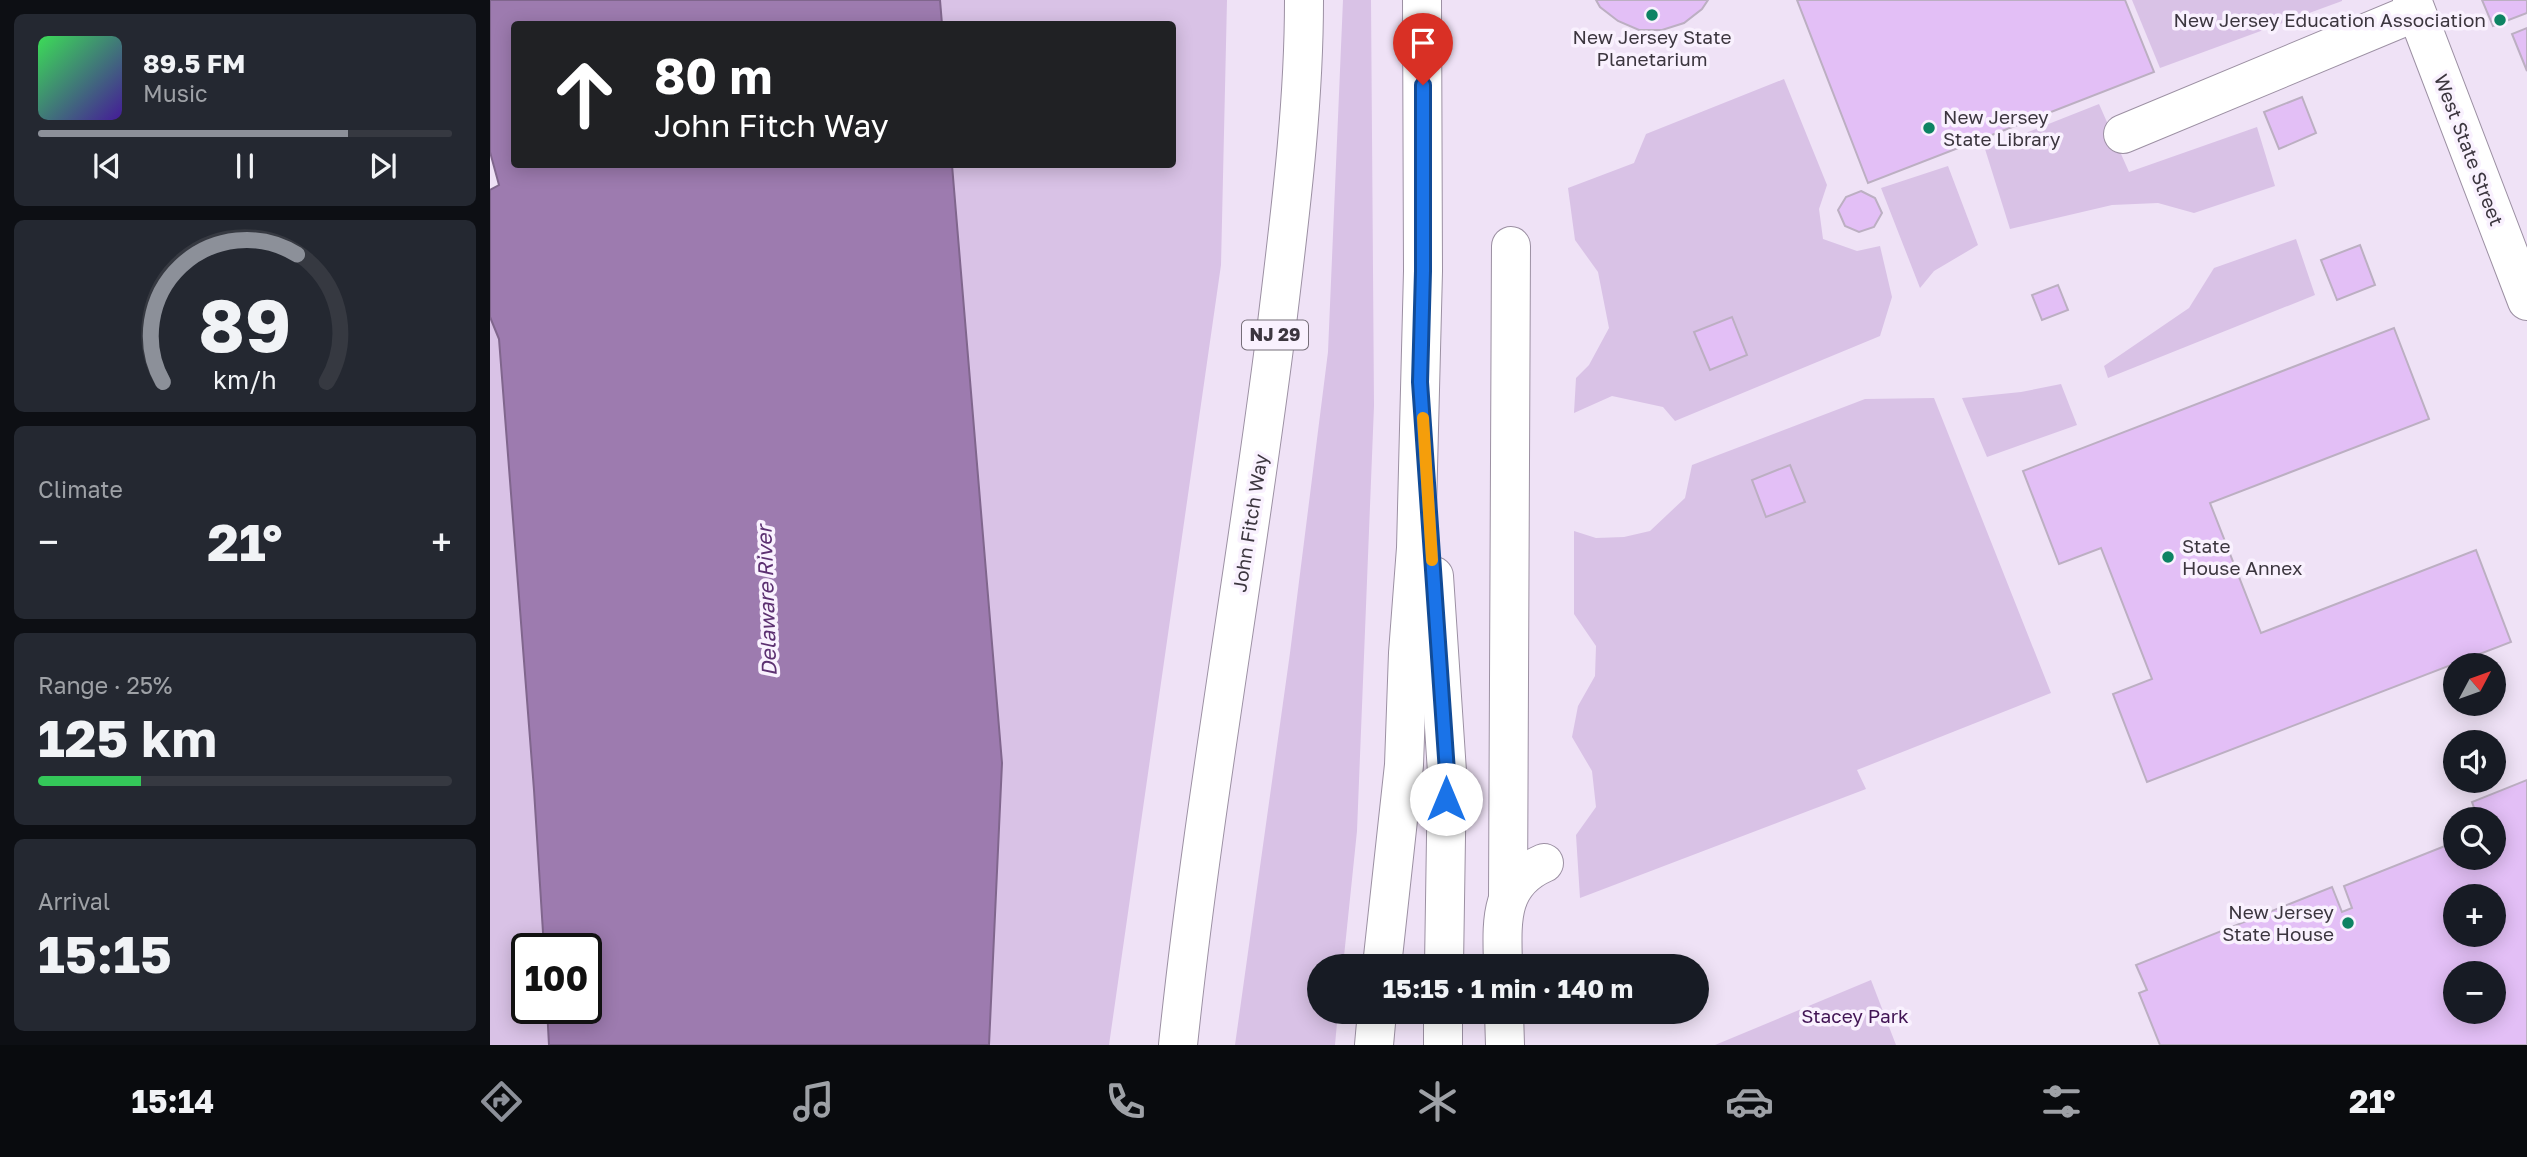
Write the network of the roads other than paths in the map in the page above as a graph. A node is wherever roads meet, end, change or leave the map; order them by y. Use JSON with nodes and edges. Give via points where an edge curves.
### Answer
{"nodes":[{"id":1,"x":1304,"y":0,"type":"edge"},
{"id":2,"x":1422,"y":0,"type":"edge"},
{"id":3,"x":2414,"y":6,"type":"edge"},
{"id":4,"x":2123,"y":134,"type":"dead end"},
{"id":5,"x":1511,"y":246,"type":"dead end"},
{"id":6,"x":2527,"y":300,"type":"edge"},
{"id":7,"x":1420,"y":382,"type":"junction"},
{"id":8,"x":1544,"y":863,"type":"dead end"},
{"id":9,"x":1508,"y":898,"type":"junction"},
{"id":10,"x":1383,"y":954,"type":"edge"},
{"id":11,"x":1444,"y":954,"type":"edge"},
{"id":12,"x":1503,"y":954,"type":"edge"},
{"id":13,"x":1376,"y":1024,"type":"edge"},
{"id":14,"x":1443,"y":1024,"type":"edge"},
{"id":15,"x":1504,"y":1024,"type":"edge"},
{"id":16,"x":1181,"y":1045,"type":"edge"},
{"id":17,"x":1374,"y":1045,"type":"edge"},
{"id":18,"x":1443,"y":1045,"type":"edge"},
{"id":19,"x":1505,"y":1045,"type":"edge"}],
"edges":[{"from":1,"to":16,"type":"main road","name":"John Fitch Way","number":"NJ 29","via":[[1304,66],[1291,211],[1261,450],[1208,796]]},
{"from":2,"to":7,"type":"main road"},
{"from":3,"to":4,"type":"main road"},
{"from":3,"to":6,"type":"main road","name":"West State Street"},
{"from":5,"to":9,"type":"main road"},
{"from":7,"to":10,"type":"main road","via":[[1404,765]]},
{"from":7,"to":11,"type":"main road","via":[[1447,772]]},
{"from":8,"to":9,"type":"main road","via":[[1528,870]]},
{"from":9,"to":12,"type":"main road","via":[[1502,922]]},
{"from":13,"to":17,"type":"main road"},
{"from":14,"to":18,"type":"main road"},
{"from":15,"to":19,"type":"main road"}]}
